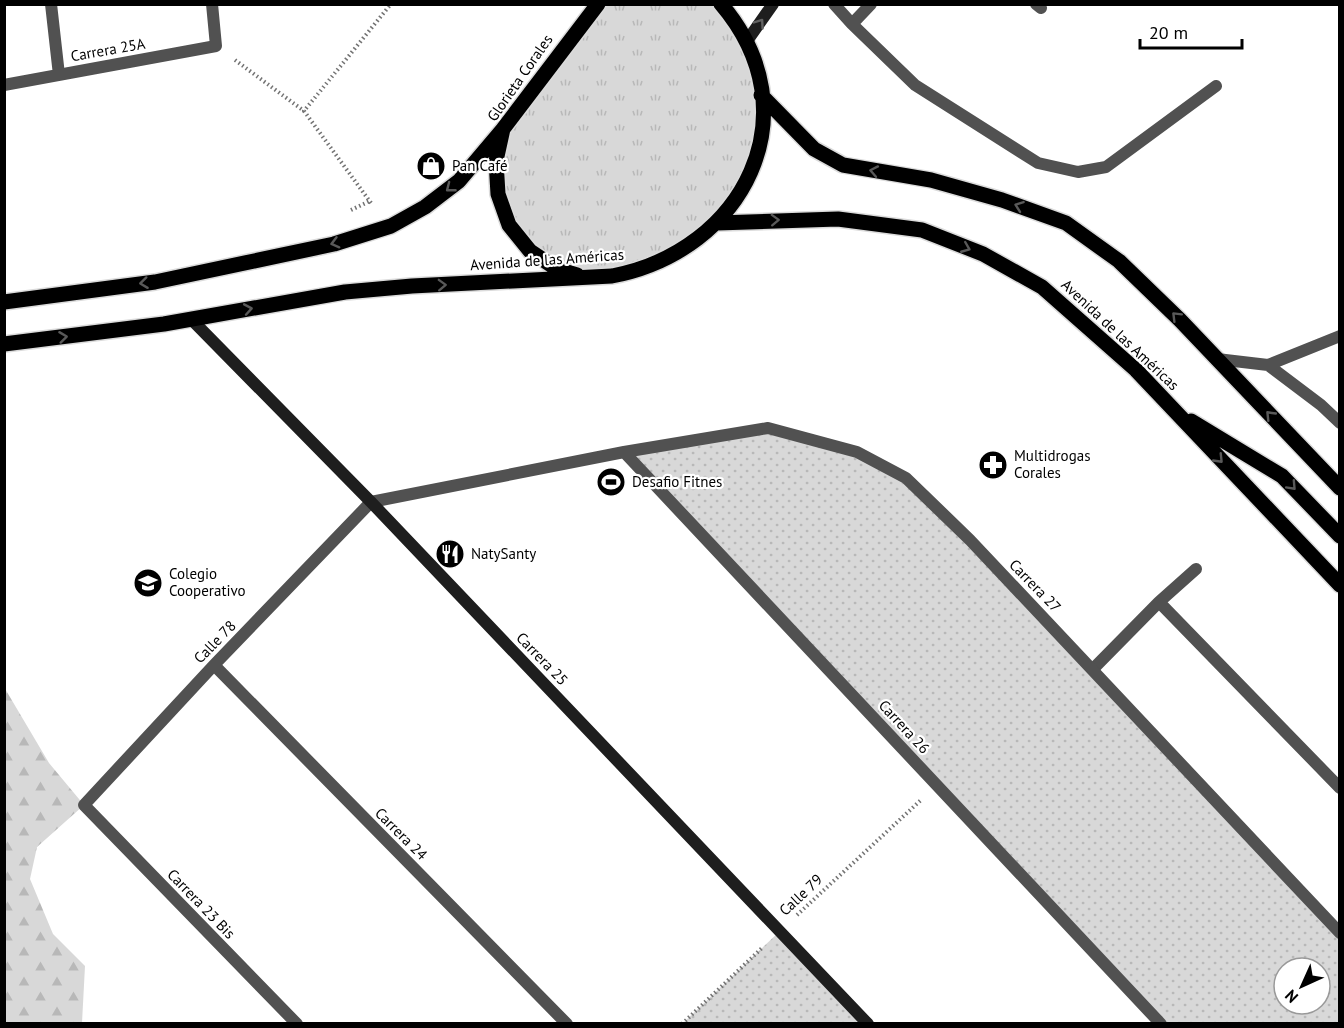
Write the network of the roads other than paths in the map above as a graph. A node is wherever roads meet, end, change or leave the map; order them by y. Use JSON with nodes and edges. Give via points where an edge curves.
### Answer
{"nodes":[{"id":1,"x":51,"y":4,"type":"edge"},
{"id":2,"x":212,"y":4,"type":"edge"},
{"id":3,"x":721,"y":4,"type":"edge"},
{"id":4,"x":772,"y":4,"type":"edge"},
{"id":5,"x":834,"y":4,"type":"edge"},
{"id":6,"x":871,"y":4,"type":"edge"},
{"id":7,"x":592,"y":7,"type":"edge"},
{"id":8,"x":852,"y":24,"type":"junction"},
{"id":9,"x":747,"y":41,"type":"junction"},
{"id":10,"x":59,"y":75,"type":"junction"},
{"id":11,"x":4,"y":85,"type":"edge"},
{"id":12,"x":1216,"y":86,"type":"dead end"},
{"id":13,"x":761,"y":95,"type":"junction"},
{"id":14,"x":503,"y":129,"type":"junction"},
{"id":15,"x":717,"y":223,"type":"junction"},
{"id":16,"x":589,"y":278,"type":"junction"},
{"id":17,"x":4,"y":302,"type":"edge"},
{"id":18,"x":191,"y":319,"type":"junction"},
{"id":19,"x":1340,"y":336,"type":"edge"},
{"id":20,"x":4,"y":344,"type":"edge"},
{"id":21,"x":1217,"y":359,"type":"junction"},
{"id":22,"x":1268,"y":365,"type":"junction"},
{"id":23,"x":1173,"y":410,"type":"junction"},
{"id":24,"x":1340,"y":423,"type":"edge"},
{"id":25,"x":624,"y":452,"type":"junction"},
{"id":26,"x":1340,"y":488,"type":"edge"},
{"id":27,"x":371,"y":502,"type":"junction"},
{"id":28,"x":1340,"y":536,"type":"edge"},
{"id":29,"x":1196,"y":569,"type":"dead end"},
{"id":30,"x":1340,"y":585,"type":"edge"},
{"id":31,"x":1159,"y":602,"type":"junction"},
{"id":32,"x":214,"y":665,"type":"junction"},
{"id":33,"x":1093,"y":669,"type":"junction"},
{"id":34,"x":1340,"y":788,"type":"edge"},
{"id":35,"x":84,"y":805,"type":"joint"},
{"id":36,"x":1340,"y":933,"type":"edge"},
{"id":37,"x":297,"y":1023,"type":"edge"},
{"id":38,"x":567,"y":1023,"type":"edge"},
{"id":39,"x":868,"y":1023,"type":"edge"},
{"id":40,"x":1161,"y":1023,"type":"edge"}],
"edges":[{"from":1,"to":10,"type":"street"},
{"from":2,"to":10,"type":"street","name":"Carrera 25A","via":[[216,46]]},
{"from":3,"to":9,"type":"main road"},
{"from":9,"to":4,"type":"street","one_way":true},
{"from":5,"to":8,"type":"street"},
{"from":6,"to":8,"type":"street"},
{"from":7,"to":14,"type":"main road","name":"Glorieta Corales"},
{"from":8,"to":12,"type":"street","via":[[915,85],[1038,163],[1078,172],[1106,167]]},
{"from":9,"to":13,"type":"main road","via":[[759,75]]},
{"from":10,"to":11,"type":"street","name":"Carrera 25A"},
{"from":13,"to":15,"type":"main road","via":[[763,125],[758,152],[735,202]]},
{"from":21,"to":13,"type":"main road","one_way":true,"via":[[1119,261],[1066,223],[932,180],[843,165],[814,149]]},
{"from":14,"to":16,"type":"main road","name":"Glorieta Corales","via":[[496,161],[497,183],[509,225],[530,251],[558,269]]},
{"from":14,"to":17,"type":"main road","one_way":true,"via":[[459,181],[391,226],[334,244],[155,282]]},
{"from":15,"to":16,"type":"main road","name":"Avenida de las Américas","via":[[693,245],[664,261],[634,272]]},
{"from":15,"to":23,"type":"main road","name":"Avenida de las Américas","one_way":true,"via":[[838,219],[922,230],[983,254],[1042,287],[1119,354]]},
{"from":18,"to":16,"type":"main road","name":"Avenida de las Américas","one_way":true,"via":[[345,292]]},
{"from":20,"to":18,"type":"main road","name":"Avenida de las Américas","one_way":true},
{"from":18,"to":27,"type":"street","name":"Carrera 25"},
{"from":19,"to":22,"type":"street"},
{"from":21,"to":22,"type":"street"},
{"from":26,"to":21,"type":"main road","one_way":true},
{"from":22,"to":24,"type":"street"},
{"from":23,"to":28,"type":"main road","one_way":true,"via":[[1282,476]]},
{"from":23,"to":30,"type":"main road","name":"Avenida de las Américas","one_way":true},
{"from":25,"to":27,"type":"street","name":"Carrera 27"},
{"from":25,"to":33,"type":"street","name":"Carrera 27","via":[[768,428],[863,454],[906,477]]},
{"from":25,"to":40,"type":"street","name":"Carrera 26"},
{"from":27,"to":32,"type":"street","name":"Calle 78"},
{"from":27,"to":39,"type":"street","name":"Carrera 25"},
{"from":29,"to":31,"type":"street"},
{"from":31,"to":33,"type":"street"},
{"from":31,"to":34,"type":"street"},
{"from":32,"to":35,"type":"street","name":"Calle 78"},
{"from":32,"to":38,"type":"street","name":"Carrera 24"},
{"from":33,"to":36,"type":"street","name":"Carrera 27"},
{"from":35,"to":37,"type":"street","name":"Carrera 23 Bis"}]}
